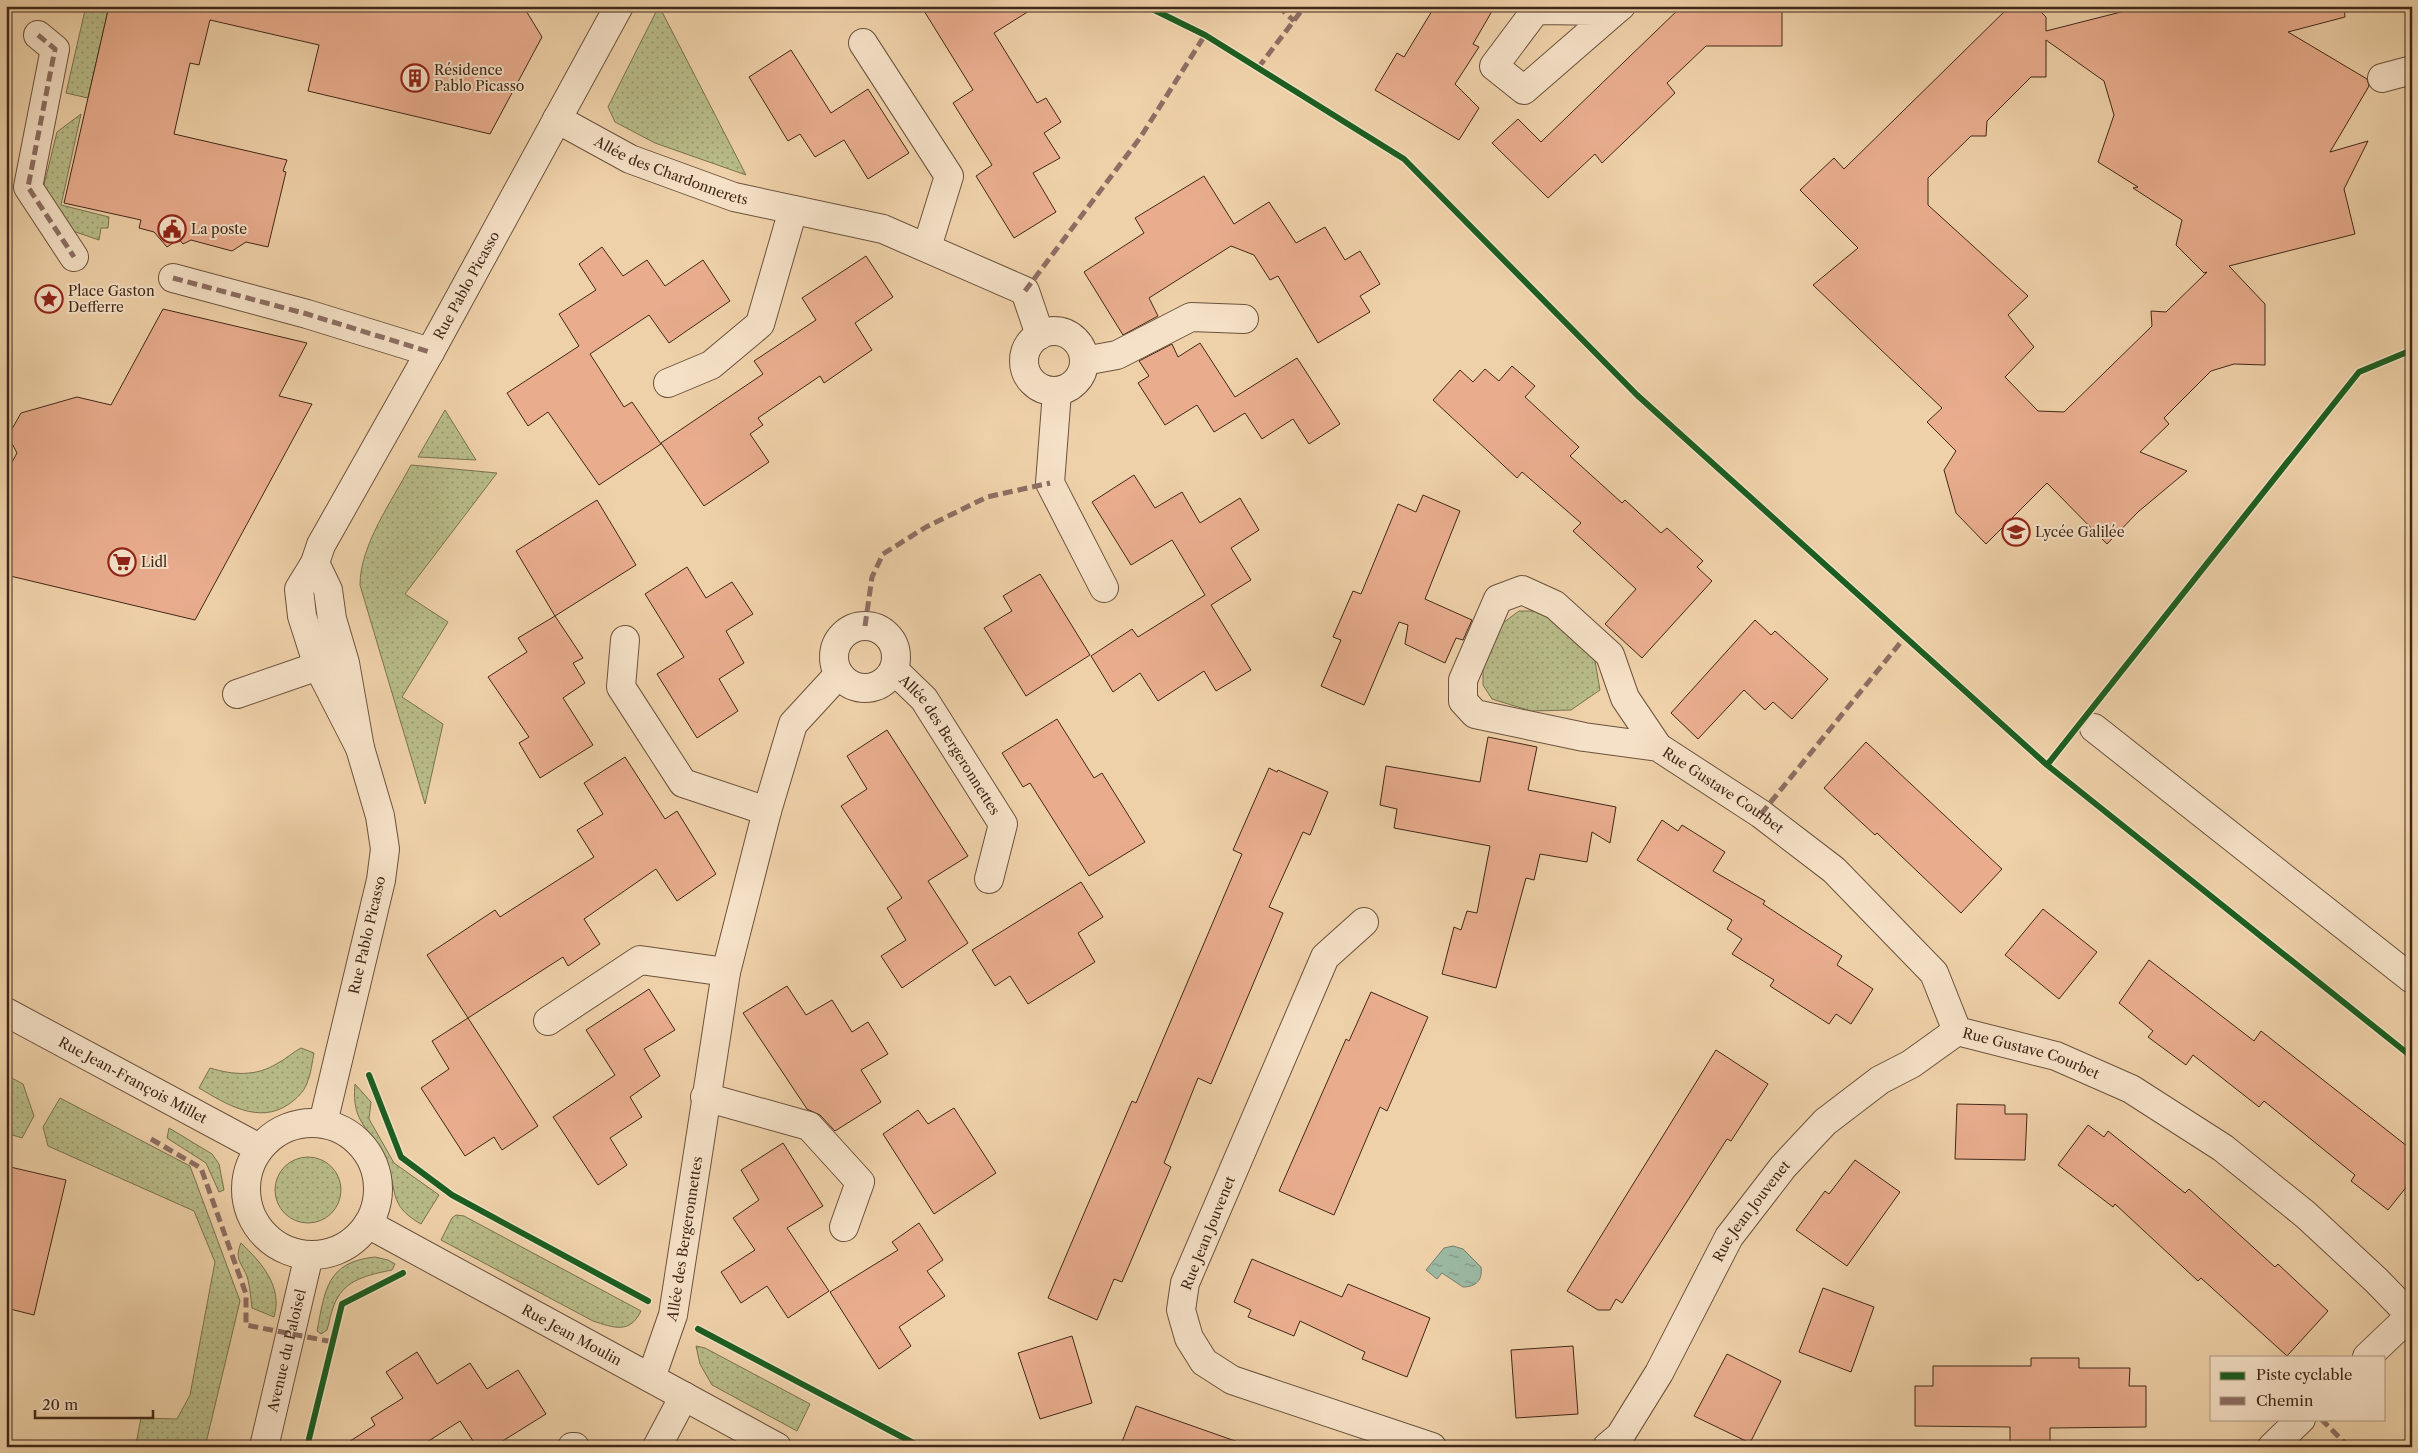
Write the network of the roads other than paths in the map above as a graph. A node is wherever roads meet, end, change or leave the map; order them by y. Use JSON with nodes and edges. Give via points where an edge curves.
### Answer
{"nodes":[{"id":1,"x":619,"y":6,"type":"edge"},
{"id":2,"x":38,"y":35,"type":"dead end"},
{"id":3,"x":863,"y":43,"type":"dead end"},
{"id":4,"x":2412,"y":70,"type":"edge"},
{"id":5,"x":2382,"y":78,"type":"dead end"},
{"id":6,"x":557,"y":119,"type":"junction"},
{"id":7,"x":793,"y":210,"type":"junction"},
{"id":8,"x":927,"y":247,"type":"junction"},
{"id":9,"x":74,"y":257,"type":"dead end"},
{"id":10,"x":173,"y":278,"type":"dead end"},
{"id":11,"x":1244,"y":319,"type":"dead end"},
{"id":12,"x":1040,"y":335,"type":"junction"},
{"id":13,"x":430,"y":352,"type":"junction"},
{"id":14,"x":1084,"y":361,"type":"junction"},
{"id":15,"x":668,"y":383,"type":"dead end"},
{"id":16,"x":1057,"y":392,"type":"junction"},
{"id":17,"x":315,"y":563,"type":"junction"},
{"id":18,"x":1104,"y":588,"type":"dead end"},
{"id":19,"x":625,"y":640,"type":"dead end"},
{"id":20,"x":318,"y":666,"type":"junction"},
{"id":21,"x":894,"y":670,"type":"junction"},
{"id":22,"x":839,"y":674,"type":"junction"},
{"id":23,"x":237,"y":694,"type":"dead end"},
{"id":24,"x":2094,"y":728,"type":"dead end"},
{"id":25,"x":1658,"y":746,"type":"junction"},
{"id":26,"x":360,"y":748,"type":"junction"},
{"id":27,"x":767,"y":811,"type":"junction"},
{"id":28,"x":989,"y":879,"type":"dead end"},
{"id":29,"x":1364,"y":922,"type":"dead end"},
{"id":30,"x":726,"y":972,"type":"junction"},
{"id":31,"x":2412,"y":979,"type":"edge"},
{"id":32,"x":6,"y":1012,"type":"edge"},
{"id":33,"x":548,"y":1021,"type":"dead end"},
{"id":34,"x":1957,"y":1031,"type":"junction"},
{"id":35,"x":705,"y":1097,"type":"junction"},
{"id":36,"x":324,"y":1123,"type":"junction"},
{"id":37,"x":259,"y":1148,"type":"junction"},
{"id":38,"x":368,"y":1224,"type":"junction"},
{"id":39,"x":844,"y":1227,"type":"dead end"},
{"id":40,"x":310,"y":1255,"type":"junction"},
{"id":41,"x":2411,"y":1317,"type":"edge"},
{"id":42,"x":2368,"y":1356,"type":"edge"},
{"id":43,"x":650,"y":1378,"type":"junction"},
{"id":44,"x":684,"y":1396,"type":"junction"},
{"id":45,"x":2300,"y":1420,"type":"edge"},
{"id":46,"x":1399,"y":1442,"type":"edge"},
{"id":47,"x":264,"y":1447,"type":"edge"},
{"id":48,"x":657,"y":1447,"type":"edge"},
{"id":49,"x":777,"y":1447,"type":"edge"},
{"id":50,"x":1432,"y":1447,"type":"edge"},
{"id":51,"x":1608,"y":1447,"type":"edge"},
{"id":52,"x":2272,"y":1447,"type":"edge"}],
"edges":[{"from":1,"to":6,"type":"street","name":"Rue Pablo Picasso"},
{"from":2,"to":9,"type":"street","via":[[55,49],[28,186]]},
{"from":3,"to":8,"type":"street","via":[[949,176]]},
{"from":4,"to":5,"type":"street"},
{"from":6,"to":7,"type":"street","name":"Allée des Chardonnerets","via":[[630,159],[734,197]]},
{"from":6,"to":13,"type":"street","name":"Rue Pablo Picasso"},
{"from":7,"to":8,"type":"street","name":"Allée des Chardonnerets","via":[[883,229]]},
{"from":7,"to":15,"type":"street","via":[[760,324],[711,365]]},
{"from":8,"to":12,"type":"street","name":"Allée des Chardonnerets","via":[[1025,291]]},
{"from":10,"to":13,"type":"street"},
{"from":11,"to":14,"type":"street","via":[[1191,317],[1117,355]]},
{"from":12,"to":14,"type":"street","via":[[1054,332],[1069,335],[1077,342]]},
{"from":12,"to":16,"type":"street","via":[[1025,350],[1025,371],[1037,387]]},
{"from":13,"to":17,"type":"street","name":"Rue Pablo Picasso","via":[[325,537]]},
{"from":14,"to":16,"type":"street","via":[[1079,378]]},
{"from":16,"to":18,"type":"street","via":[[1050,483]]},
{"from":17,"to":20,"type":"street","name":"Rue Pablo Picasso","via":[[299,589],[302,616]]},
{"from":17,"to":26,"type":"street","name":"Rue Pablo Picasso","via":[[328,590]]},
{"from":19,"to":27,"type":"street","via":[[621,687],[683,783]]},
{"from":20,"to":23,"type":"street"},
{"from":20,"to":26,"type":"street","name":"Rue Pablo Picasso"},
{"from":21,"to":22,"type":"street","name":"Allée des Bergeronnettes","via":[[881,685],[872,688],[854,686]]},
{"from":21,"to":22,"type":"street","name":"Allée des Bergeronnettes","via":[[897,653],[889,637],[874,627],[865,626],[849,631],[838,643],[834,658]]},
{"from":21,"to":28,"type":"street","name":"Allée des Bergeronnettes","via":[[924,699],[1003,824]]},
{"from":22,"to":27,"type":"street","name":"Allée des Bergeronnettes","via":[[793,724]]},
{"from":24,"to":31,"type":"street"},
{"from":25,"to":25,"type":"street","name":"Rue Gustave Courbet","via":[[1584,737],[1475,714],[1463,701],[1463,680],[1498,599],[1522,590],[1555,604],[1610,655],[1626,698]]},
{"from":25,"to":34,"type":"street","name":"Rue Gustave Courbet","via":[[1761,814],[1834,870],[1934,973]]},
{"from":26,"to":36,"type":"street","name":"Rue Pablo Picasso","via":[[380,816],[385,849],[381,880]]},
{"from":27,"to":30,"type":"street","name":"Allée des Bergeronnettes"},
{"from":29,"to":46,"type":"street","name":"Rue Jean Jouvenet","via":[[1326,957],[1185,1282],[1181,1310],[1189,1338],[1204,1362],[1232,1380]]},
{"from":30,"to":33,"type":"street","via":[[640,960]]},
{"from":30,"to":35,"type":"street","name":"Allée des Bergeronnettes"},
{"from":32,"to":37,"type":"street","name":"Rue Jean-François Millet"},
{"from":34,"to":41,"type":"street","name":"Rue Gustave Courbet","via":[[2056,1056],[2131,1089],[2223,1148],[2306,1216]]},
{"from":34,"to":51,"type":"street","name":"Rue Jean Jouvenet","via":[[1912,1064],[1880,1080],[1825,1122],[1783,1167],[1729,1237],[1659,1373],[1620,1436]]},
{"from":35,"to":39,"type":"street","via":[[809,1126],[860,1182]]},
{"from":35,"to":43,"type":"street","name":"Allée des Bergeronnettes","via":[[673,1315]]},
{"from":36,"to":37,"type":"street","via":[[288,1127]]},
{"from":36,"to":38,"type":"street","via":[[344,1130],[373,1162],[378,1182],[377,1204]]},
{"from":37,"to":40,"type":"street","via":[[249,1167],[246,1187],[248,1207],[257,1226],[289,1251]]},
{"from":38,"to":40,"type":"street","via":[[355,1240],[337,1250]]},
{"from":38,"to":43,"type":"street","name":"Rue Jean Moulin"},
{"from":40,"to":47,"type":"street","name":"Avenue du Paloisel"},
{"from":41,"to":42,"type":"street"},
{"from":43,"to":44,"type":"street","name":"Rue Jean Moulin"},
{"from":44,"to":48,"type":"street"},
{"from":44,"to":49,"type":"street","name":"Rue Jean Moulin"},
{"from":45,"to":52,"type":"street"},
{"from":46,"to":50,"type":"street","name":"Rue Jean Jouvenet"}]}
